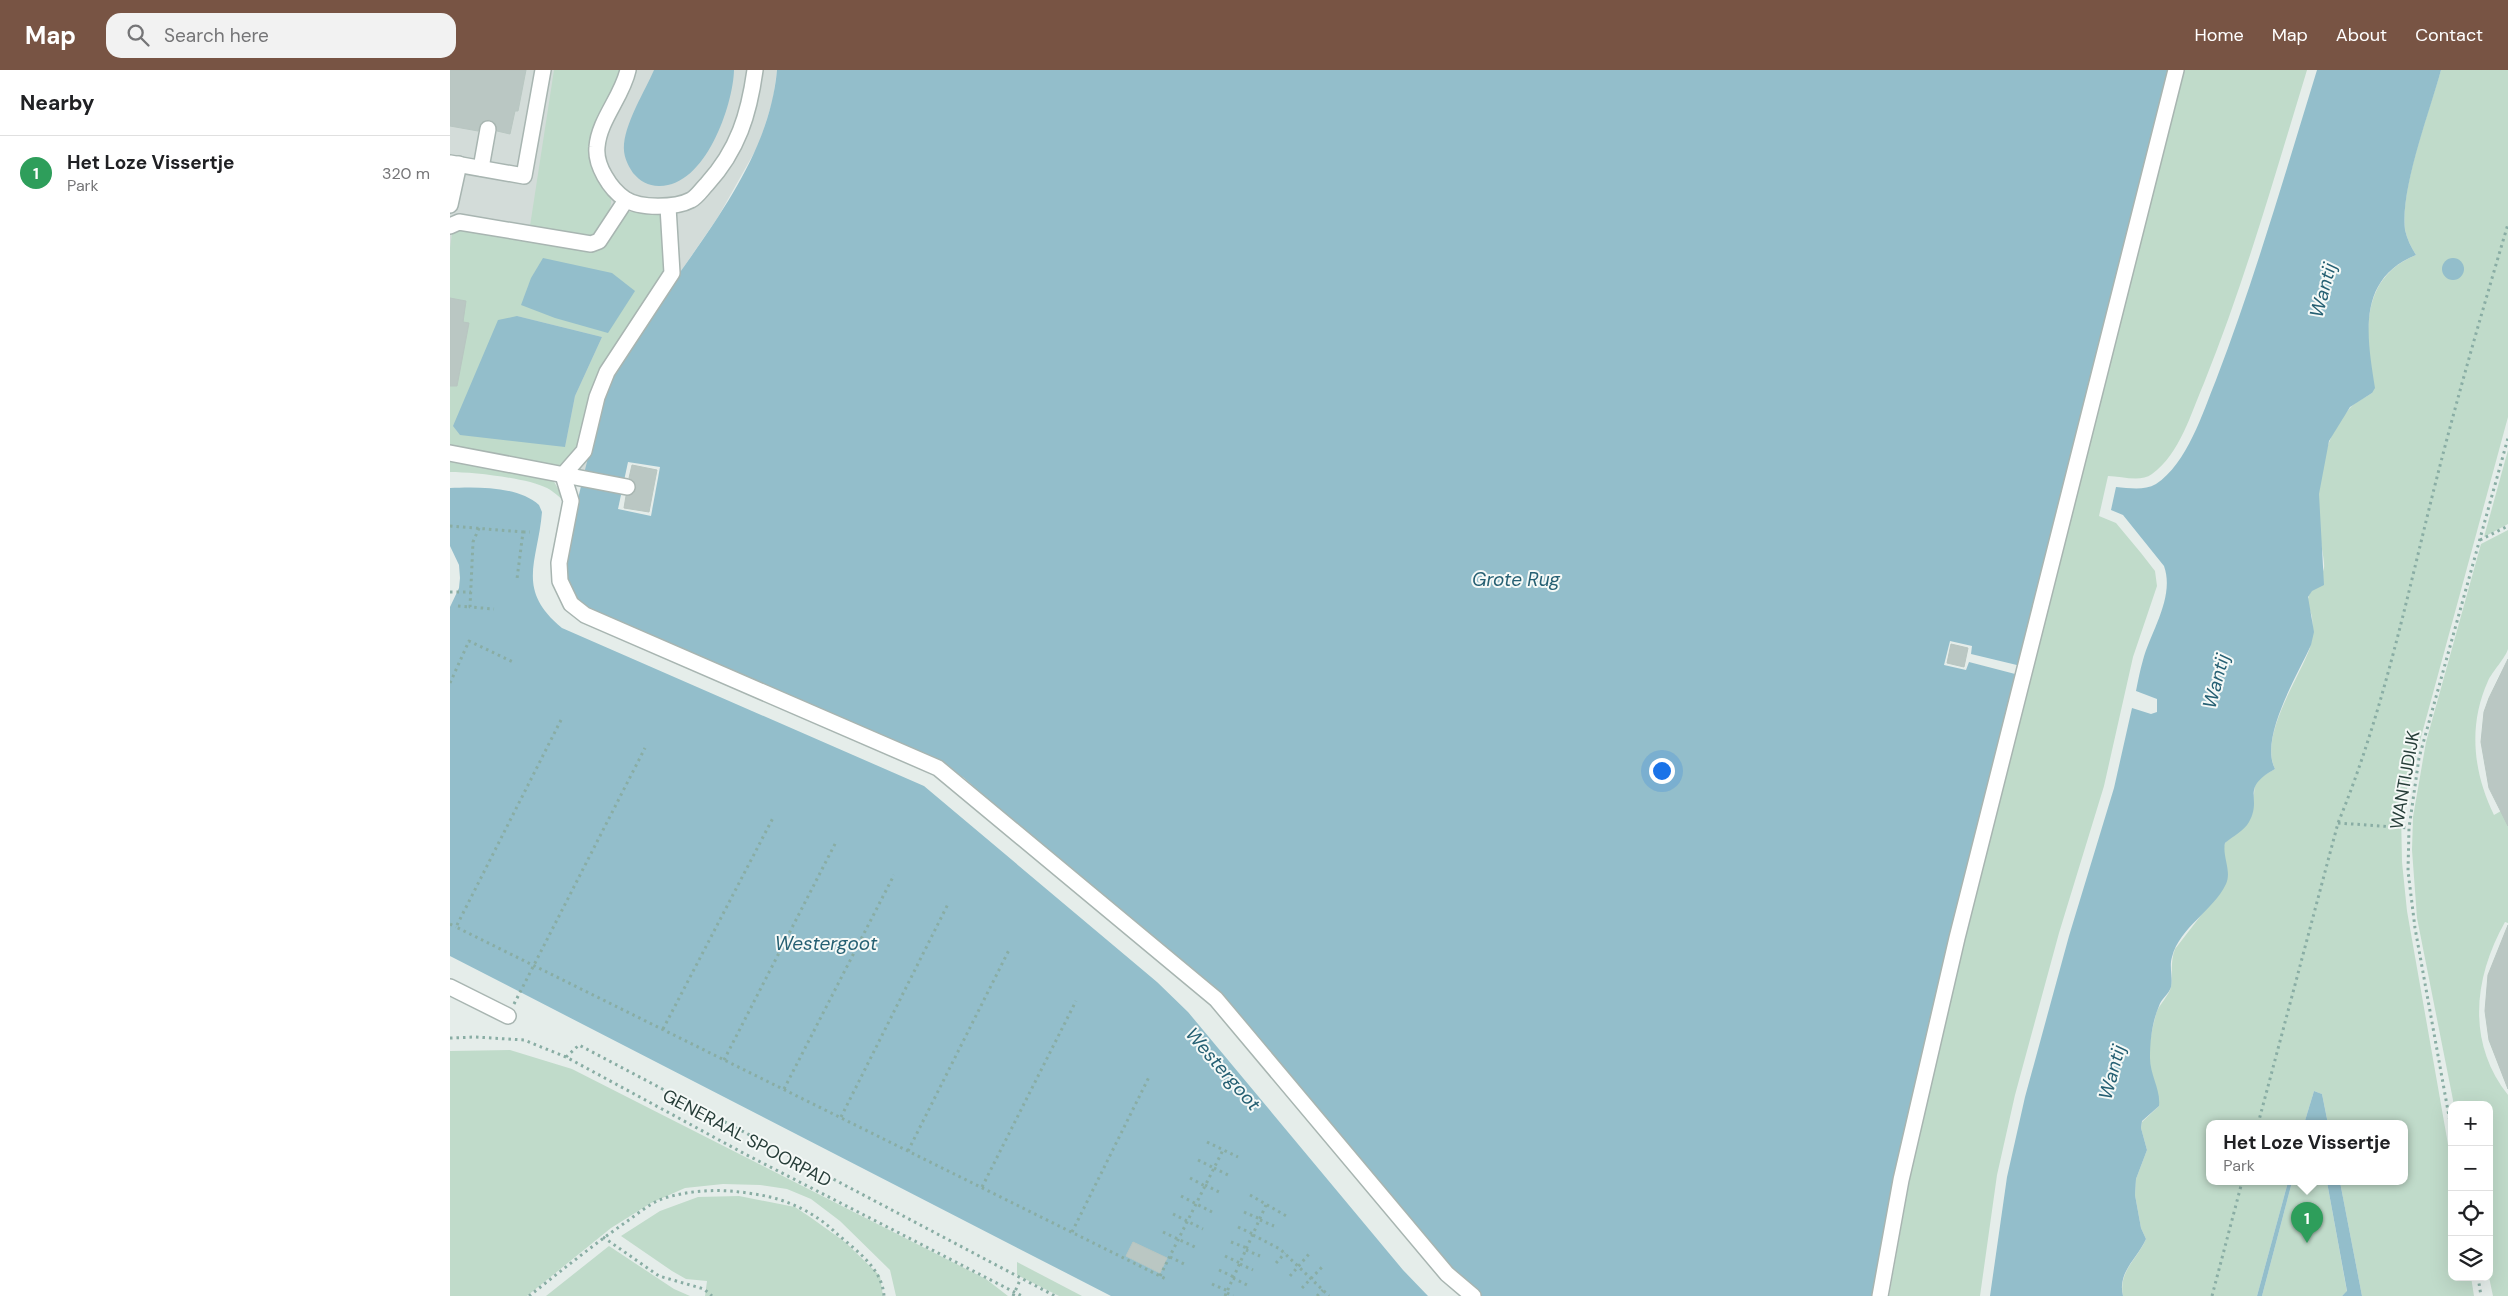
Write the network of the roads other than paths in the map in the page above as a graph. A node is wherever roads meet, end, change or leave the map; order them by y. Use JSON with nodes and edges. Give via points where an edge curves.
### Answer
{"nodes":[{"id":1,"x":544,"y":70,"type":"edge"},
{"id":2,"x":628,"y":70,"type":"edge"},
{"id":3,"x":755,"y":70,"type":"edge"},
{"id":4,"x":2176,"y":70,"type":"edge"},
{"id":5,"x":488,"y":129,"type":"dead end"},
{"id":6,"x":454,"y":164,"type":"edge"},
{"id":7,"x":481,"y":168,"type":"junction"},
{"id":8,"x":626,"y":200,"type":"junction"},
{"id":9,"x":450,"y":205,"type":"edge"},
{"id":10,"x":668,"y":207,"type":"junction"},
{"id":11,"x":450,"y":226,"type":"edge"},
{"id":12,"x":450,"y":453,"type":"edge"},
{"id":13,"x":563,"y":475,"type":"junction"},
{"id":14,"x":628,"y":487,"type":"dead end"},
{"id":15,"x":450,"y":987,"type":"edge"},
{"id":16,"x":508,"y":1016,"type":"dead end"},
{"id":17,"x":1473,"y":1296,"type":"edge"},
{"id":18,"x":1880,"y":1296,"type":"edge"}],
"edges":[{"from":1,"to":7,"type":"lane","via":[[524,176]]},
{"from":2,"to":8,"type":"lane","via":[[599,133],[596,149],[599,166]]},
{"from":3,"to":10,"type":"lane","via":[[749,108],[731,151],[692,200]]},
{"from":4,"to":18,"type":"lane","via":[[1957,938],[1901,1180]]},
{"from":5,"to":7,"type":"lane"},
{"from":6,"to":7,"type":"lane"},
{"from":6,"to":9,"type":"lane"},
{"from":8,"to":10,"type":"lane"},
{"from":8,"to":11,"type":"lane","via":[[599,241],[591,244],[460,222]]},
{"from":10,"to":13,"type":"lane","via":[[672,273],[608,372],[597,397],[584,451]]},
{"from":12,"to":13,"type":"lane"},
{"from":13,"to":14,"type":"lane"},
{"from":13,"to":17,"type":"lane","via":[[571,501],[559,563],[560,581],[566,597],[578,610],[938,768],[1216,999],[1447,1274]]},
{"from":15,"to":16,"type":"lane"}]}
